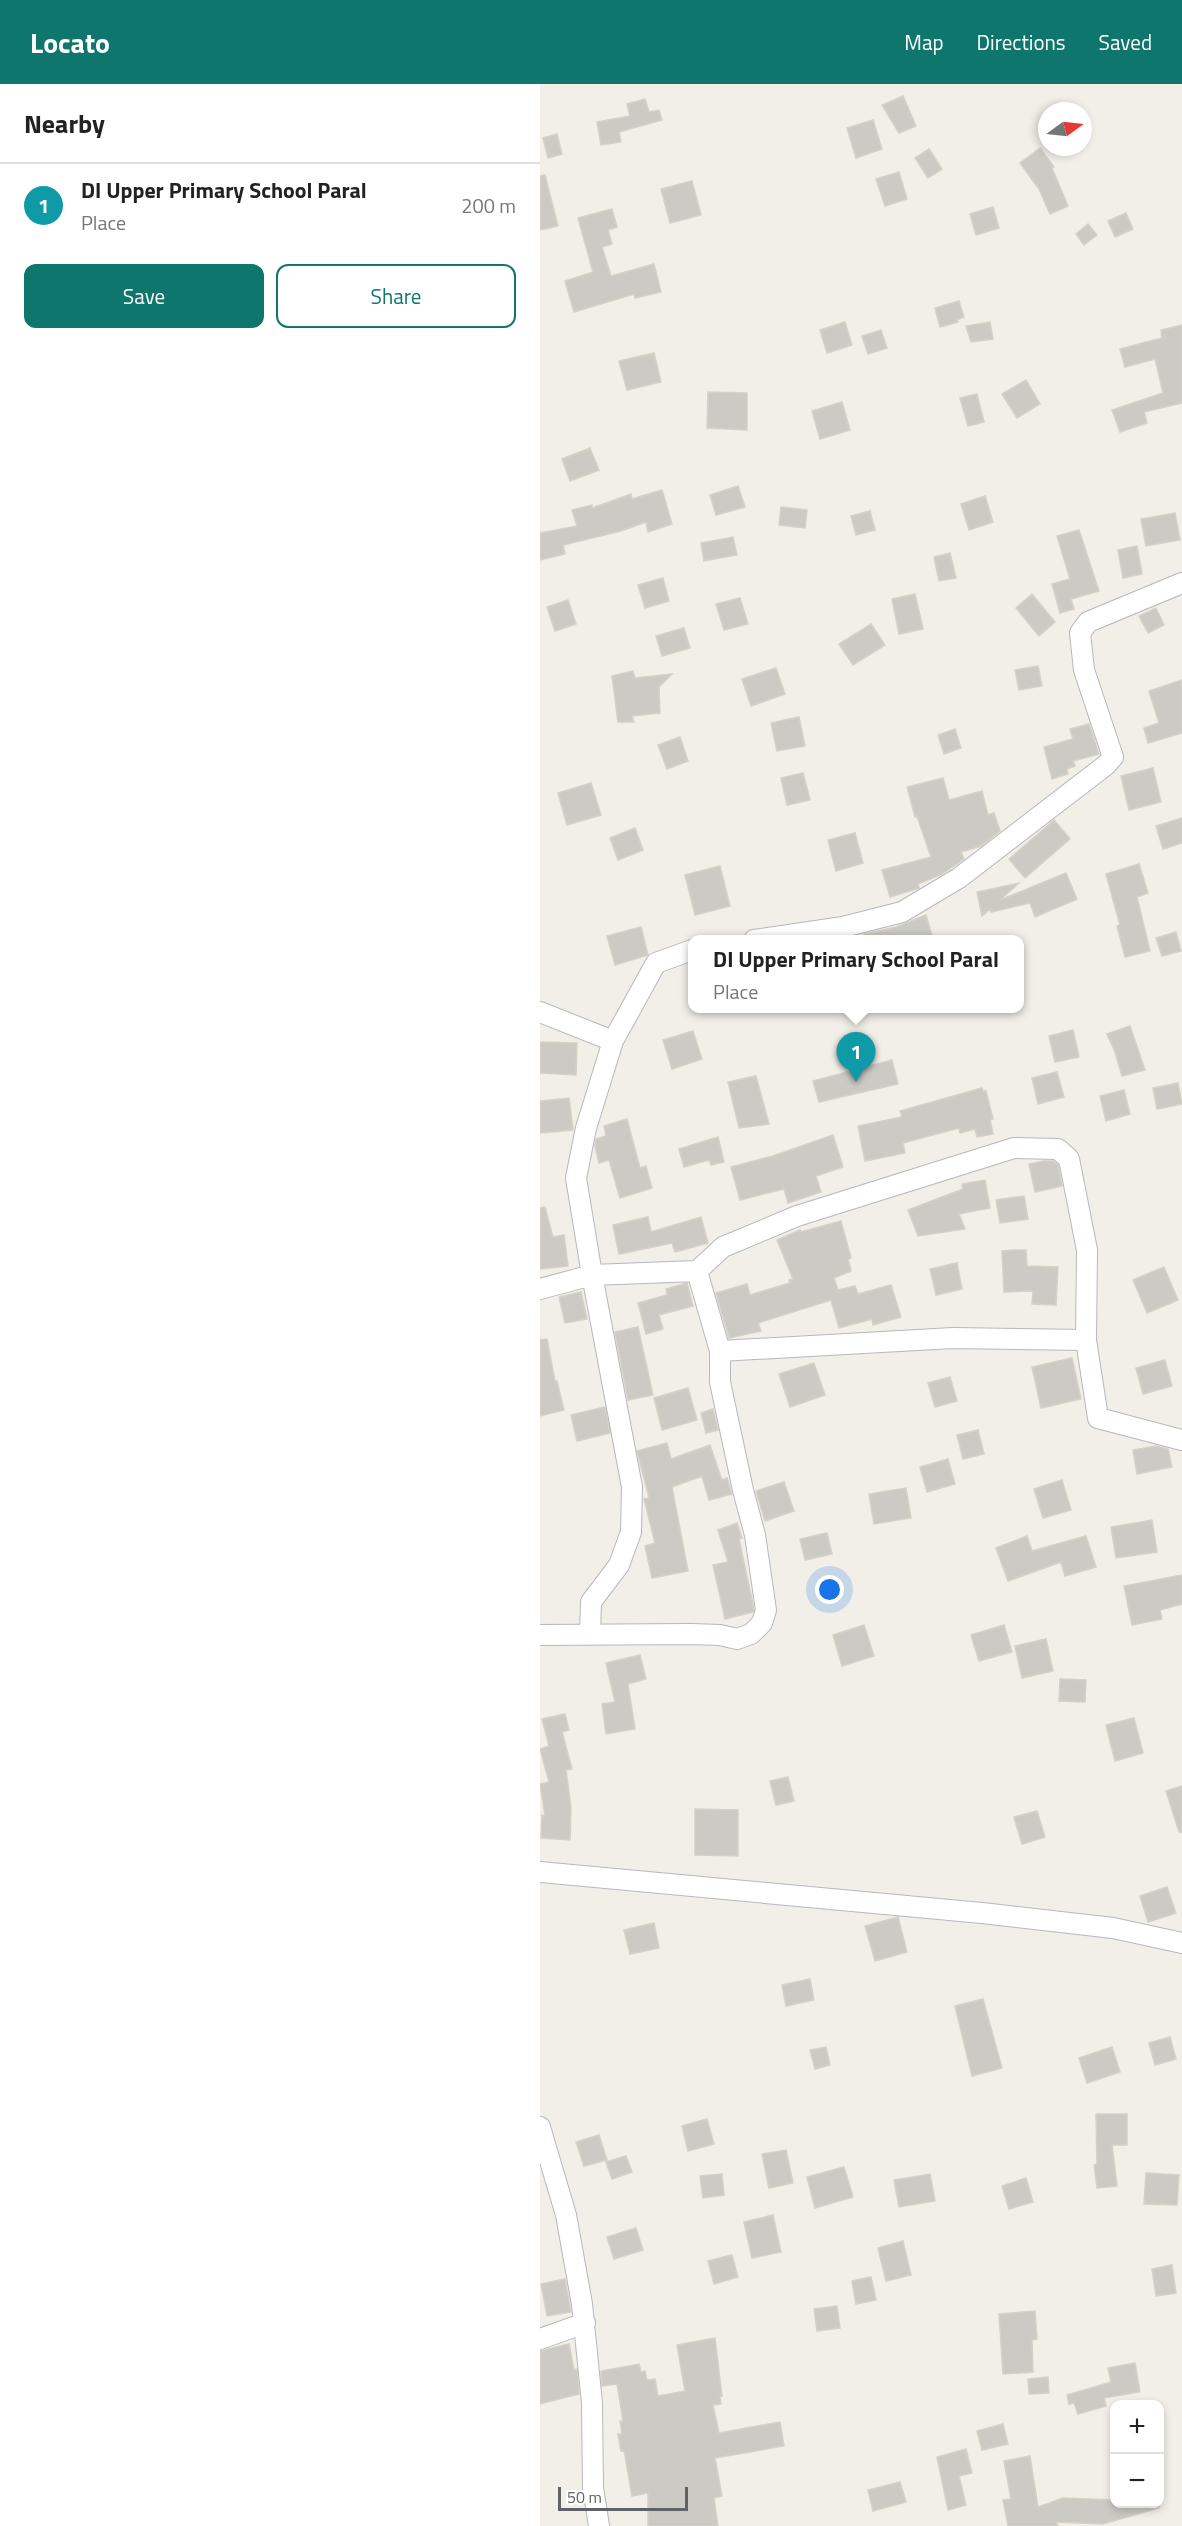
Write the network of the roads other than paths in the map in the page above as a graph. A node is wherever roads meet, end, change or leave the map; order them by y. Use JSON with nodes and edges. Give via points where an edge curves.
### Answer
{"nodes":[{"id":1,"x":1182,"y":583,"type":"edge"},
{"id":2,"x":784,"y":935,"type":"edge"},
{"id":3,"x":688,"y":952,"type":"edge"},
{"id":4,"x":540,"y":1012,"type":"edge"},
{"id":5,"x":613,"y":1041,"type":"junction"},
{"id":6,"x":697,"y":1271,"type":"junction"},
{"id":7,"x":592,"y":1275,"type":"junction"},
{"id":8,"x":540,"y":1289,"type":"edge"},
{"id":9,"x":1086,"y":1340,"type":"junction"},
{"id":10,"x":720,"y":1352,"type":"junction"},
{"id":11,"x":1182,"y":1440,"type":"edge"},
{"id":12,"x":590,"y":1634,"type":"junction"},
{"id":13,"x":540,"y":1635,"type":"edge"},
{"id":14,"x":540,"y":1872,"type":"edge"},
{"id":15,"x":1182,"y":1943,"type":"edge"},
{"id":16,"x":540,"y":2127,"type":"edge"},
{"id":17,"x":585,"y":2323,"type":"junction"},
{"id":18,"x":540,"y":2339,"type":"edge"},
{"id":19,"x":599,"y":2526,"type":"edge"}],
"edges":[{"from":1,"to":2,"type":"street","via":[[1088,622],[1080,633],[1084,670],[1113,757],[1106,765],[959,878],[902,912],[843,927]]},
{"from":3,"to":5,"type":"street","via":[[656,963]]},
{"from":4,"to":5,"type":"street"},
{"from":5,"to":7,"type":"street","via":[[586,1128],[576,1178]]},
{"from":6,"to":7,"type":"street"},
{"from":6,"to":9,"type":"street","via":[[723,1247],[796,1216],[1014,1148],[1058,1149],[1069,1159],[1087,1250]]},
{"from":6,"to":10,"type":"street"},
{"from":7,"to":8,"type":"street"},
{"from":7,"to":12,"type":"street","via":[[632,1487],[631,1532],[619,1565],[591,1602]]},
{"from":9,"to":10,"type":"street","via":[[953,1338]]},
{"from":9,"to":11,"type":"street","via":[[1098,1418]]},
{"from":10,"to":12,"type":"street","via":[[720,1383],[762,1576],[766,1610],[762,1623],[751,1634],[737,1639],[691,1634]]},
{"from":12,"to":13,"type":"street"},
{"from":14,"to":15,"type":"street","via":[[982,1913],[1113,1928]]},
{"from":16,"to":17,"type":"street","via":[[566,2216]]},
{"from":17,"to":18,"type":"street"},
{"from":17,"to":19,"type":"street","via":[[592,2403],[593,2488]]}]}
